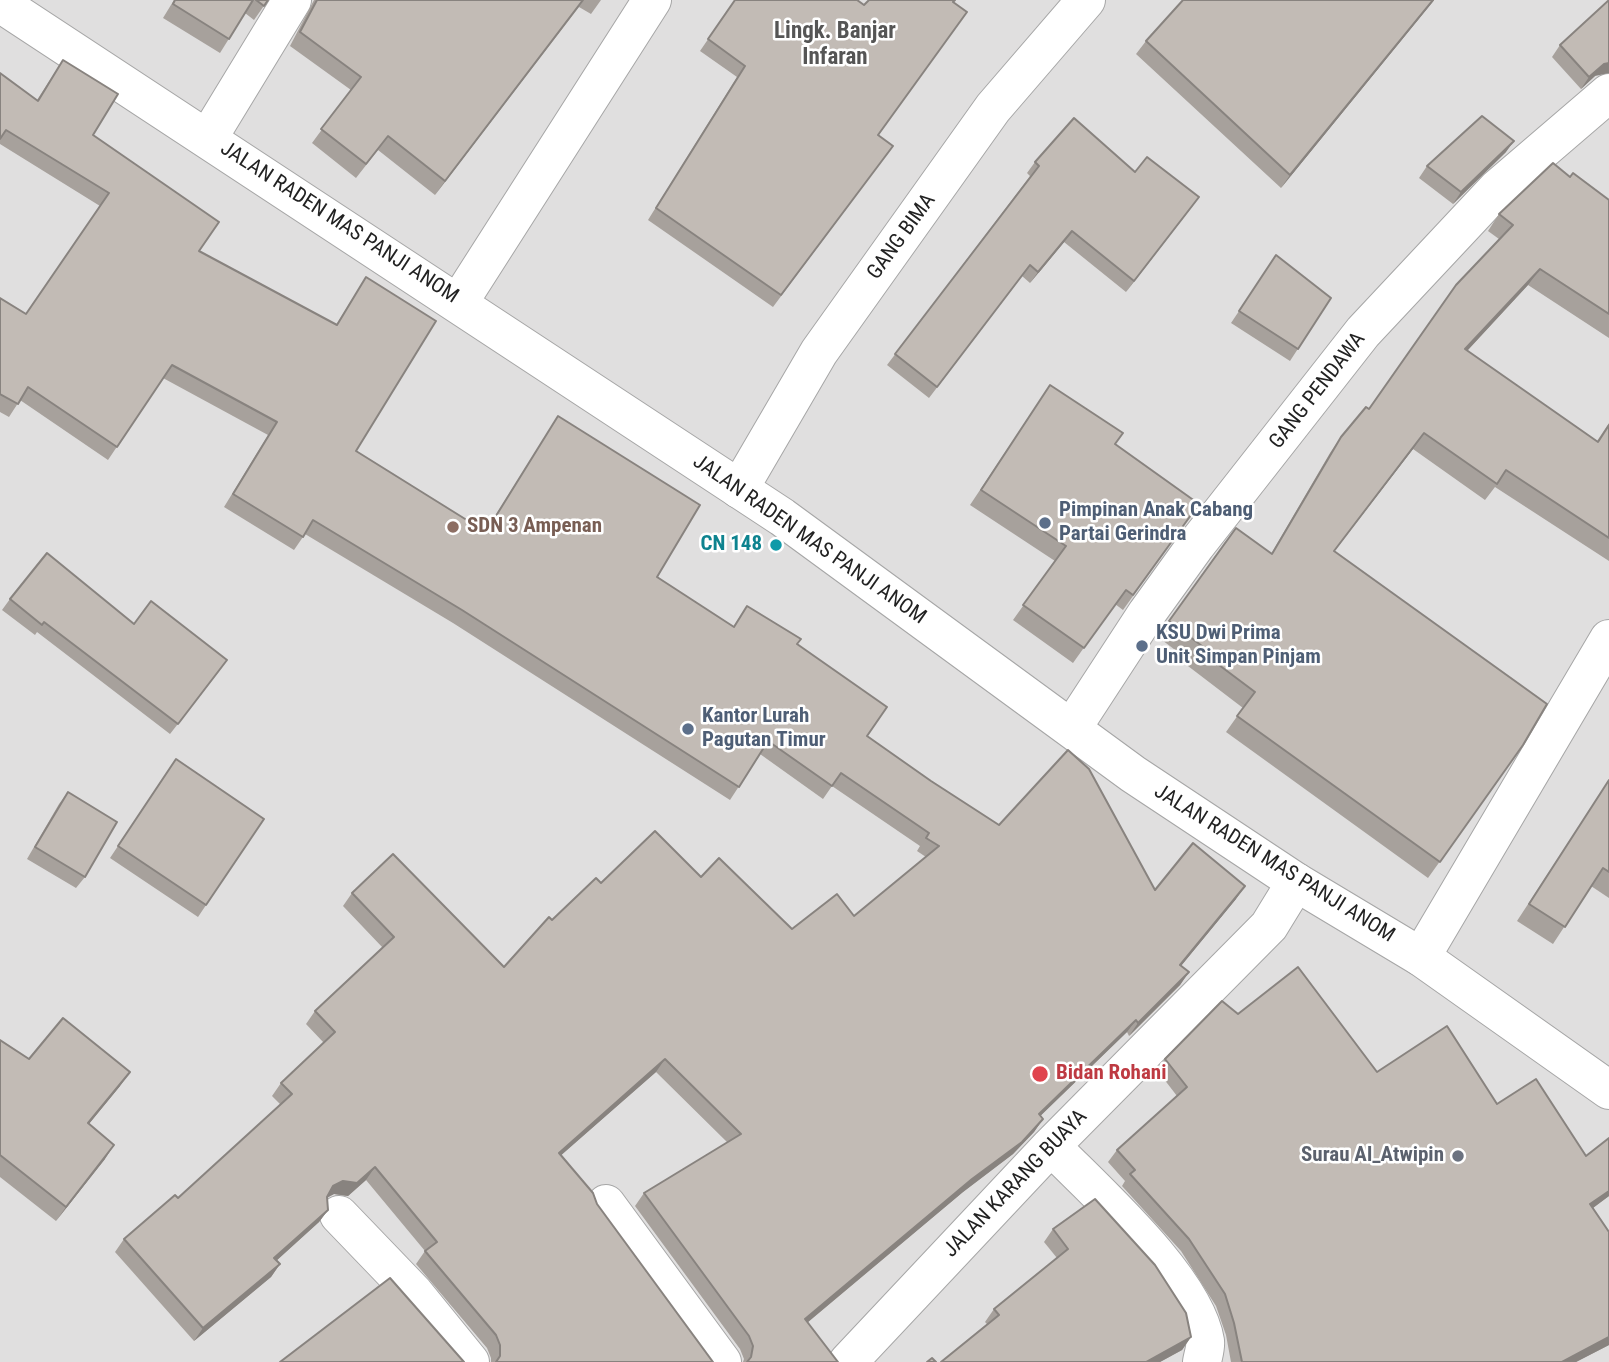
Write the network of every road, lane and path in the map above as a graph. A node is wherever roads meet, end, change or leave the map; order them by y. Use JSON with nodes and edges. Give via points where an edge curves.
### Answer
{"nodes":[{"id":1,"x":292,"y":0,"type":"edge"},
{"id":2,"x":652,"y":0,"type":"edge"},
{"id":3,"x":1086,"y":0,"type":"edge"},
{"id":4,"x":0,"y":3,"type":"edge"},
{"id":5,"x":1609,"y":93,"type":"edge"},
{"id":6,"x":208,"y":138,"type":"junction"},
{"id":7,"x":459,"y":302,"type":"junction"},
{"id":8,"x":739,"y":489,"type":"junction"},
{"id":9,"x":1609,"y":639,"type":"edge"},
{"id":10,"x":1072,"y":728,"type":"junction"},
{"id":11,"x":1296,"y":882,"type":"junction"},
{"id":12,"x":1421,"y":957,"type":"junction"},
{"id":13,"x":1609,"y":1090,"type":"edge"},
{"id":14,"x":1051,"y":1146,"type":"junction"},
{"id":15,"x":606,"y":1204,"type":"dead end"},
{"id":16,"x":338,"y":1215,"type":"dead end"},
{"id":17,"x":470,"y":1362,"type":"edge"},
{"id":18,"x":722,"y":1362,"type":"edge"},
{"id":19,"x":848,"y":1362,"type":"edge"},
{"id":20,"x":1202,"y":1362,"type":"edge"}],
"edges":[{"from":1,"to":6,"type":"street"},
{"from":2,"to":7,"type":"street"},
{"from":3,"to":8,"type":"street","name":"GANG BIMA","via":[[993,107],[819,352]]},
{"from":4,"to":6,"type":"street","name":"JALAN RADEN MAS PANJI ANOM"},
{"from":5,"to":10,"type":"street","name":"GANG PENDAWA","via":[[1497,189],[1363,332],[1196,545]]},
{"from":6,"to":7,"type":"street","name":"JALAN RADEN MAS PANJI ANOM"},
{"from":7,"to":8,"type":"street","name":"JALAN RADEN MAS PANJI ANOM"},
{"from":8,"to":10,"type":"street","name":"JALAN RADEN MAS PANJI ANOM"},
{"from":9,"to":12,"type":"street"},
{"from":10,"to":11,"type":"street","name":"JALAN RADEN MAS PANJI ANOM"},
{"from":11,"to":12,"type":"street","name":"JALAN RADEN MAS PANJI ANOM"},
{"from":11,"to":14,"type":"street","name":"JALAN KARANG BUAYA","via":[[1269,926]]},
{"from":12,"to":13,"type":"street","name":"JALAN RADEN MAS PANJI ANOM"},
{"from":14,"to":19,"type":"street","name":"JALAN KARANG BUAYA"},
{"from":14,"to":20,"type":"street","via":[[1142,1240],[1191,1304],[1206,1342]]},
{"from":15,"to":18,"type":"street"},
{"from":16,"to":17,"type":"street","via":[[414,1293]]}]}
